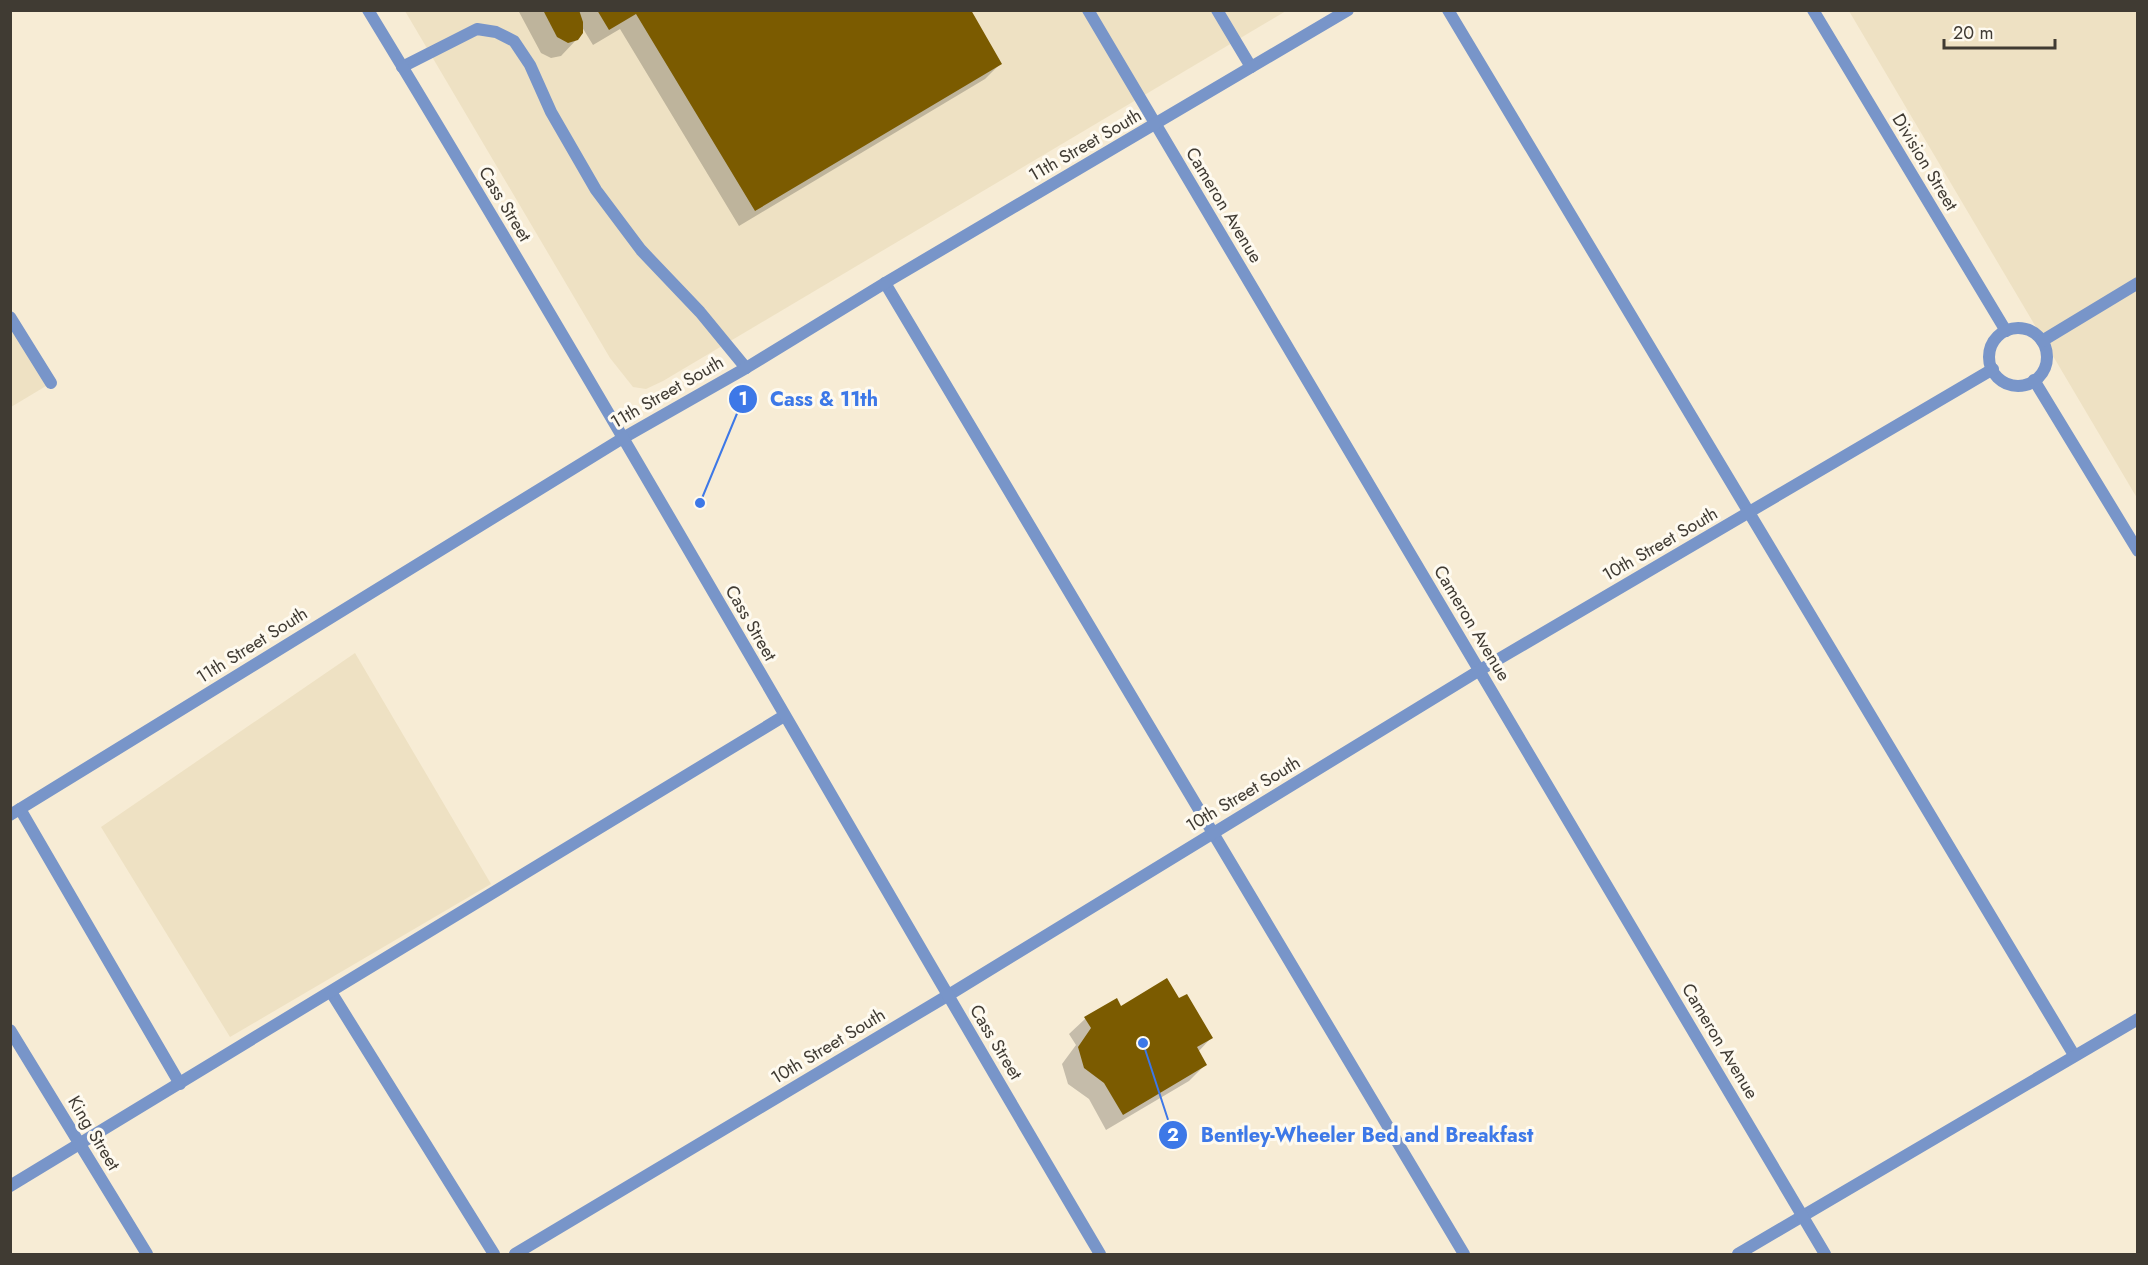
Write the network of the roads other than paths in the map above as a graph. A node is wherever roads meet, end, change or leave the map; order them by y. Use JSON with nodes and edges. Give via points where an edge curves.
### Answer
{"nodes":[{"id":1,"x":368,"y":10,"type":"edge"},
{"id":2,"x":1088,"y":10,"type":"edge"},
{"id":3,"x":1217,"y":10,"type":"edge"},
{"id":4,"x":1348,"y":10,"type":"edge"},
{"id":5,"x":1448,"y":10,"type":"edge"},
{"id":6,"x":1814,"y":10,"type":"edge"},
{"id":7,"x":402,"y":67,"type":"junction"},
{"id":8,"x":1251,"y":67,"type":"junction"},
{"id":9,"x":1155,"y":124,"type":"junction"},
{"id":10,"x":885,"y":283,"type":"junction"},
{"id":11,"x":2138,"y":283,"type":"edge"},
{"id":12,"x":10,"y":317,"type":"edge"},
{"id":13,"x":2006,"y":331,"type":"junction"},
{"id":14,"x":2042,"y":341,"type":"junction"},
{"id":15,"x":746,"y":368,"type":"junction"},
{"id":16,"x":1993,"y":369,"type":"junction"},
{"id":17,"x":2034,"y":380,"type":"junction"},
{"id":18,"x":51,"y":382,"type":"dead end"},
{"id":19,"x":623,"y":438,"type":"junction"},
{"id":20,"x":1748,"y":513,"type":"junction"},
{"id":21,"x":2138,"y":551,"type":"edge"},
{"id":22,"x":1480,"y":670,"type":"junction"},
{"id":23,"x":784,"y":716,"type":"junction"},
{"id":24,"x":15,"y":812,"type":"edge"},
{"id":25,"x":1213,"y":834,"type":"junction"},
{"id":26,"x":331,"y":992,"type":"junction"},
{"id":27,"x":947,"y":996,"type":"junction"},
{"id":28,"x":2138,"y":1019,"type":"edge"},
{"id":29,"x":10,"y":1030,"type":"edge"},
{"id":30,"x":2074,"y":1055,"type":"junction"},
{"id":31,"x":180,"y":1084,"type":"junction"},
{"id":32,"x":80,"y":1144,"type":"junction"},
{"id":33,"x":10,"y":1186,"type":"edge"},
{"id":34,"x":1803,"y":1217,"type":"junction"},
{"id":35,"x":147,"y":1254,"type":"edge"},
{"id":36,"x":494,"y":1254,"type":"edge"},
{"id":37,"x":516,"y":1254,"type":"edge"},
{"id":38,"x":1100,"y":1254,"type":"edge"},
{"id":39,"x":1464,"y":1254,"type":"edge"},
{"id":40,"x":1738,"y":1254,"type":"edge"},
{"id":41,"x":1825,"y":1254,"type":"edge"}],
"edges":[{"from":1,"to":7,"type":"street","name":"Cass Street"},
{"from":2,"to":9,"type":"street","name":"Cameron Avenue"},
{"from":3,"to":8,"type":"street"},
{"from":4,"to":8,"type":"street","name":"11th Street South"},
{"from":5,"to":20,"type":"street"},
{"from":6,"to":13,"type":"street","name":"Division Street"},
{"from":7,"to":15,"type":"street","via":[[477,29],[496,32],[514,41],[596,190],[641,250]]},
{"from":7,"to":19,"type":"street","name":"Cass Street"},
{"from":8,"to":9,"type":"street","name":"11th Street South"},
{"from":9,"to":10,"type":"street","name":"11th Street South"},
{"from":9,"to":22,"type":"street","name":"Cameron Avenue"},
{"from":10,"to":15,"type":"street","name":"11th Street South"},
{"from":10,"to":25,"type":"street"},
{"from":11,"to":14,"type":"street"},
{"from":12,"to":18,"type":"street"},
{"from":13,"to":14,"type":"street","via":[[2024,328]]},
{"from":13,"to":16,"type":"street","via":[[1991,346]]},
{"from":14,"to":17,"type":"street","via":[[2046,363]]},
{"from":15,"to":19,"type":"street","name":"11th Street South"},
{"from":16,"to":17,"type":"street","via":[[2011,385]]},
{"from":16,"to":20,"type":"street","name":"10th Street South"},
{"from":17,"to":21,"type":"street"},
{"from":19,"to":23,"type":"street","name":"Cass Street"},
{"from":19,"to":24,"type":"street","name":"11th Street South"},
{"from":20,"to":22,"type":"street","name":"10th Street South"},
{"from":20,"to":30,"type":"street"},
{"from":22,"to":25,"type":"street","name":"10th Street South"},
{"from":22,"to":34,"type":"street","name":"Cameron Avenue"},
{"from":23,"to":26,"type":"street"},
{"from":23,"to":27,"type":"street","name":"Cass Street"},
{"from":24,"to":31,"type":"street"},
{"from":25,"to":27,"type":"street","name":"10th Street South"},
{"from":25,"to":39,"type":"street"},
{"from":26,"to":31,"type":"street"},
{"from":26,"to":36,"type":"street"},
{"from":27,"to":37,"type":"street","name":"10th Street South"},
{"from":27,"to":38,"type":"street","name":"Cass Street"},
{"from":28,"to":30,"type":"street"},
{"from":29,"to":32,"type":"street","name":"King Street"},
{"from":30,"to":34,"type":"street"},
{"from":31,"to":32,"type":"street"},
{"from":32,"to":33,"type":"street"},
{"from":32,"to":35,"type":"street","name":"King Street"},
{"from":34,"to":40,"type":"street"},
{"from":34,"to":41,"type":"street","name":"Cameron Avenue"}]}
